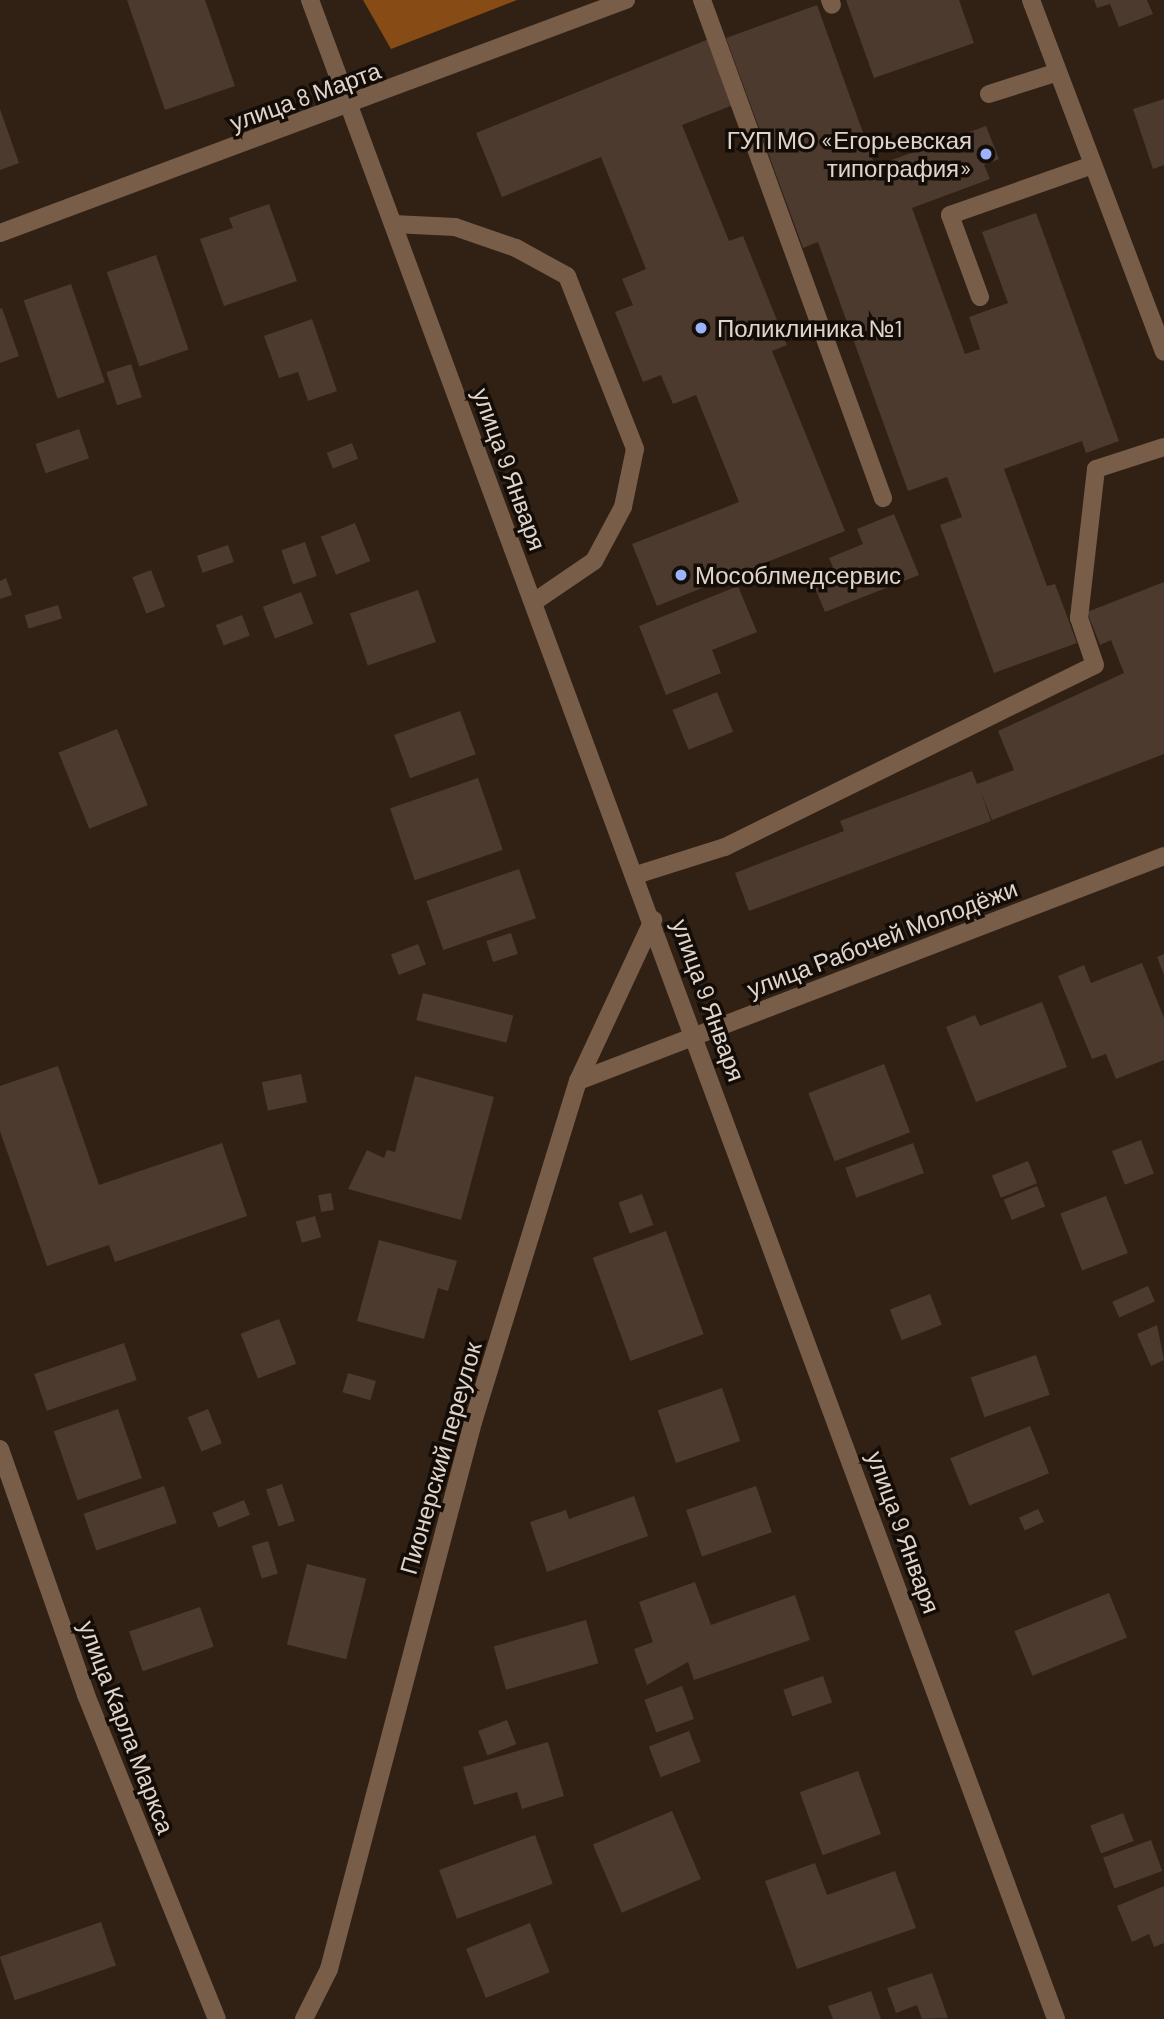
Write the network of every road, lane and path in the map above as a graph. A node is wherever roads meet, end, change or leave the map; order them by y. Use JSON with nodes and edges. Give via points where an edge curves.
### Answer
{"nodes":[{"id":1,"x":310,"y":0,"type":"edge"},
{"id":2,"x":626,"y":0,"type":"edge"},
{"id":3,"x":702,"y":0,"type":"edge"},
{"id":4,"x":1031,"y":0,"type":"edge"},
{"id":5,"x":1058,"y":72,"type":"junction"},
{"id":6,"x":989,"y":94,"type":"dead end"},
{"id":7,"x":349,"y":106,"type":"junction"},
{"id":8,"x":1093,"y":164,"type":"junction"},
{"id":9,"x":393,"y":224,"type":"junction"},
{"id":10,"x":0,"y":233,"type":"edge"},
{"id":11,"x":980,"y":297,"type":"dead end"},
{"id":12,"x":1164,"y":352,"type":"edge"},
{"id":13,"x":1164,"y":447,"type":"edge"},
{"id":14,"x":883,"y":498,"type":"dead end"},
{"id":15,"x":534,"y":602,"type":"junction"},
{"id":16,"x":1164,"y":856,"type":"edge"},
{"id":17,"x":636,"y":875,"type":"junction"},
{"id":18,"x":653,"y":920,"type":"junction"},
{"id":19,"x":696,"y":1035,"type":"junction"},
{"id":20,"x":578,"y":1081,"type":"junction"},
{"id":21,"x":0,"y":1450,"type":"edge"},
{"id":22,"x":6,"y":1488,"type":"edge"},
{"id":23,"x":217,"y":2019,"type":"edge"},
{"id":24,"x":304,"y":2019,"type":"edge"},
{"id":25,"x":1056,"y":2019,"type":"edge"}],
"edges":[{"from":1,"to":7,"type":"street","name":"улица 9 Января"},
{"from":2,"to":7,"type":"street","name":"улица 8 Марта"},
{"from":3,"to":14,"type":"street"},
{"from":4,"to":5,"type":"street"},
{"from":5,"to":6,"type":"street"},
{"from":5,"to":8,"type":"street"},
{"from":7,"to":9,"type":"street","name":"улица 9 Января"},
{"from":7,"to":10,"type":"street","name":"улица 8 Марта"},
{"from":8,"to":11,"type":"street","via":[[950,215]]},
{"from":8,"to":12,"type":"street"},
{"from":9,"to":15,"type":"street","name":"улица 9 Января"},
{"from":9,"to":15,"type":"street","via":[[455,227],[516,248],[567,276],[635,449],[623,508],[594,561]]},
{"from":13,"to":17,"type":"street","via":[[1096,469],[1079,618],[1095,665],[725,847]]},
{"from":15,"to":17,"type":"street","name":"улица 9 Января"},
{"from":16,"to":19,"type":"street","name":"улица Рабочей Молодёжи"},
{"from":17,"to":18,"type":"street","name":"улица 9 Января"},
{"from":18,"to":19,"type":"street","name":"улица 9 Января"},
{"from":18,"to":20,"type":"street","name":"Пионерский переулок"},
{"from":19,"to":20,"type":"street","name":"улица Рабочей Молодёжи"},
{"from":19,"to":25,"type":"street","name":"улица 9 Января"},
{"from":20,"to":24,"type":"street","name":"Пионерский переулок","via":[[474,1422],[329,1969]]},
{"from":21,"to":22,"type":"street","name":"улица Карла Маркса"},
{"from":22,"to":23,"type":"street","name":"улица Карла Маркса"}]}
